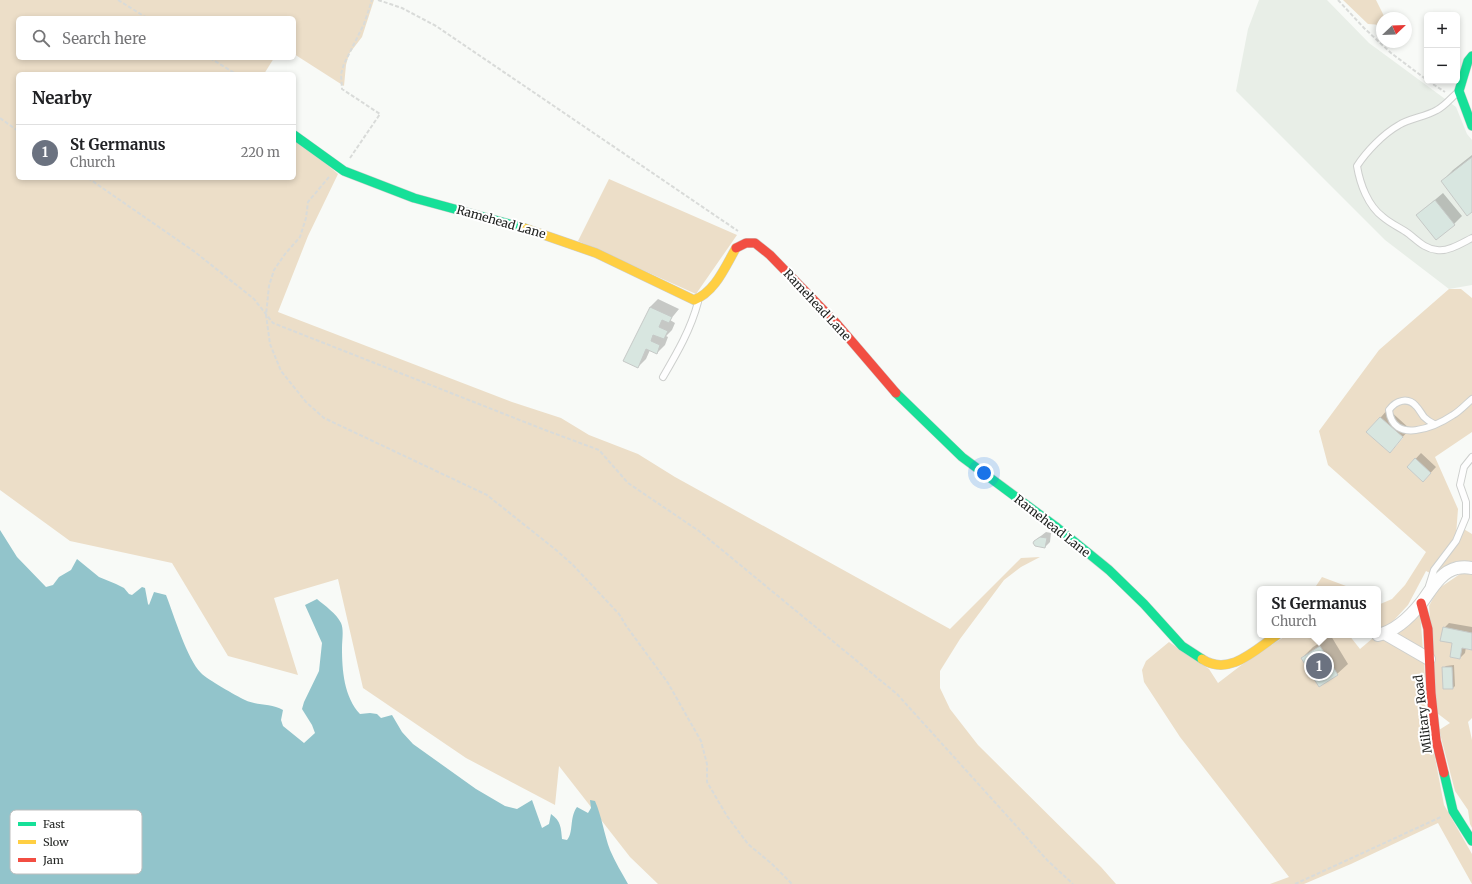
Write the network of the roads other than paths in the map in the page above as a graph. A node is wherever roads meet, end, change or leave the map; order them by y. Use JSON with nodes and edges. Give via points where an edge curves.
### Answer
{"nodes":[{"id":1,"x":1472,"y":56,"type":"edge"},
{"id":2,"x":1459,"y":91,"type":"junction"},
{"id":3,"x":1472,"y":126,"type":"edge"},
{"id":4,"x":296,"y":136,"type":"edge"},
{"id":5,"x":1472,"y":238,"type":"edge"},
{"id":6,"x":698,"y":298,"type":"junction"},
{"id":7,"x":663,"y":377,"type":"dead end"},
{"id":8,"x":1472,"y":399,"type":"edge"},
{"id":9,"x":1434,"y":424,"type":"junction"},
{"id":10,"x":1472,"y":458,"type":"edge"},
{"id":11,"x":1472,"y":568,"type":"edge"},
{"id":12,"x":1424,"y":599,"type":"junction"},
{"id":13,"x":1381,"y":633,"type":"edge"},
{"id":14,"x":1381,"y":635,"type":"edge"},
{"id":15,"x":1273,"y":638,"type":"edge"},
{"id":16,"x":1429,"y":659,"type":"junction"},
{"id":17,"x":1472,"y":841,"type":"edge"}],
"edges":[{"from":1,"to":2,"type":"street","via":[[1468,61]]},
{"from":2,"to":3,"type":"street"},
{"from":2,"to":5,"type":"lane","via":[[1436,111],[1398,125],[1364,155],[1357,166],[1359,178],[1373,208],[1422,245],[1438,250],[1451,248]]},
{"from":4,"to":6,"type":"street","name":"Ramehead Lane","via":[[340,168],[414,198],[542,233],[596,253],[694,300]]},
{"from":6,"to":7,"type":"lane","via":[[682,345]]},
{"from":6,"to":15,"type":"street","name":"Ramehead Lane","via":[[712,288],[737,247],[746,243],[755,244],[770,255],[836,323],[896,394],[930,427],[962,456],[1109,570],[1182,646],[1209,664],[1224,666],[1239,661]]},
{"from":8,"to":9,"type":"lane","via":[[1452,416]]},
{"from":9,"to":9,"type":"lane","via":[[1423,416],[1413,402],[1399,401],[1389,410],[1394,423],[1407,430],[1420,430]]},
{"from":10,"to":12,"type":"lane","via":[[1464,467],[1460,485],[1466,502],[1466,517],[1456,541],[1434,570]]},
{"from":11,"to":12,"type":"street","via":[[1456,568],[1448,572]]},
{"from":12,"to":13,"type":"street","via":[[1401,623]]},
{"from":12,"to":16,"type":"street","name":"Military Road"},
{"from":14,"to":16,"type":"street"},
{"from":16,"to":17,"type":"street","name":"Military Road","via":[[1436,740],[1453,811]]}]}
